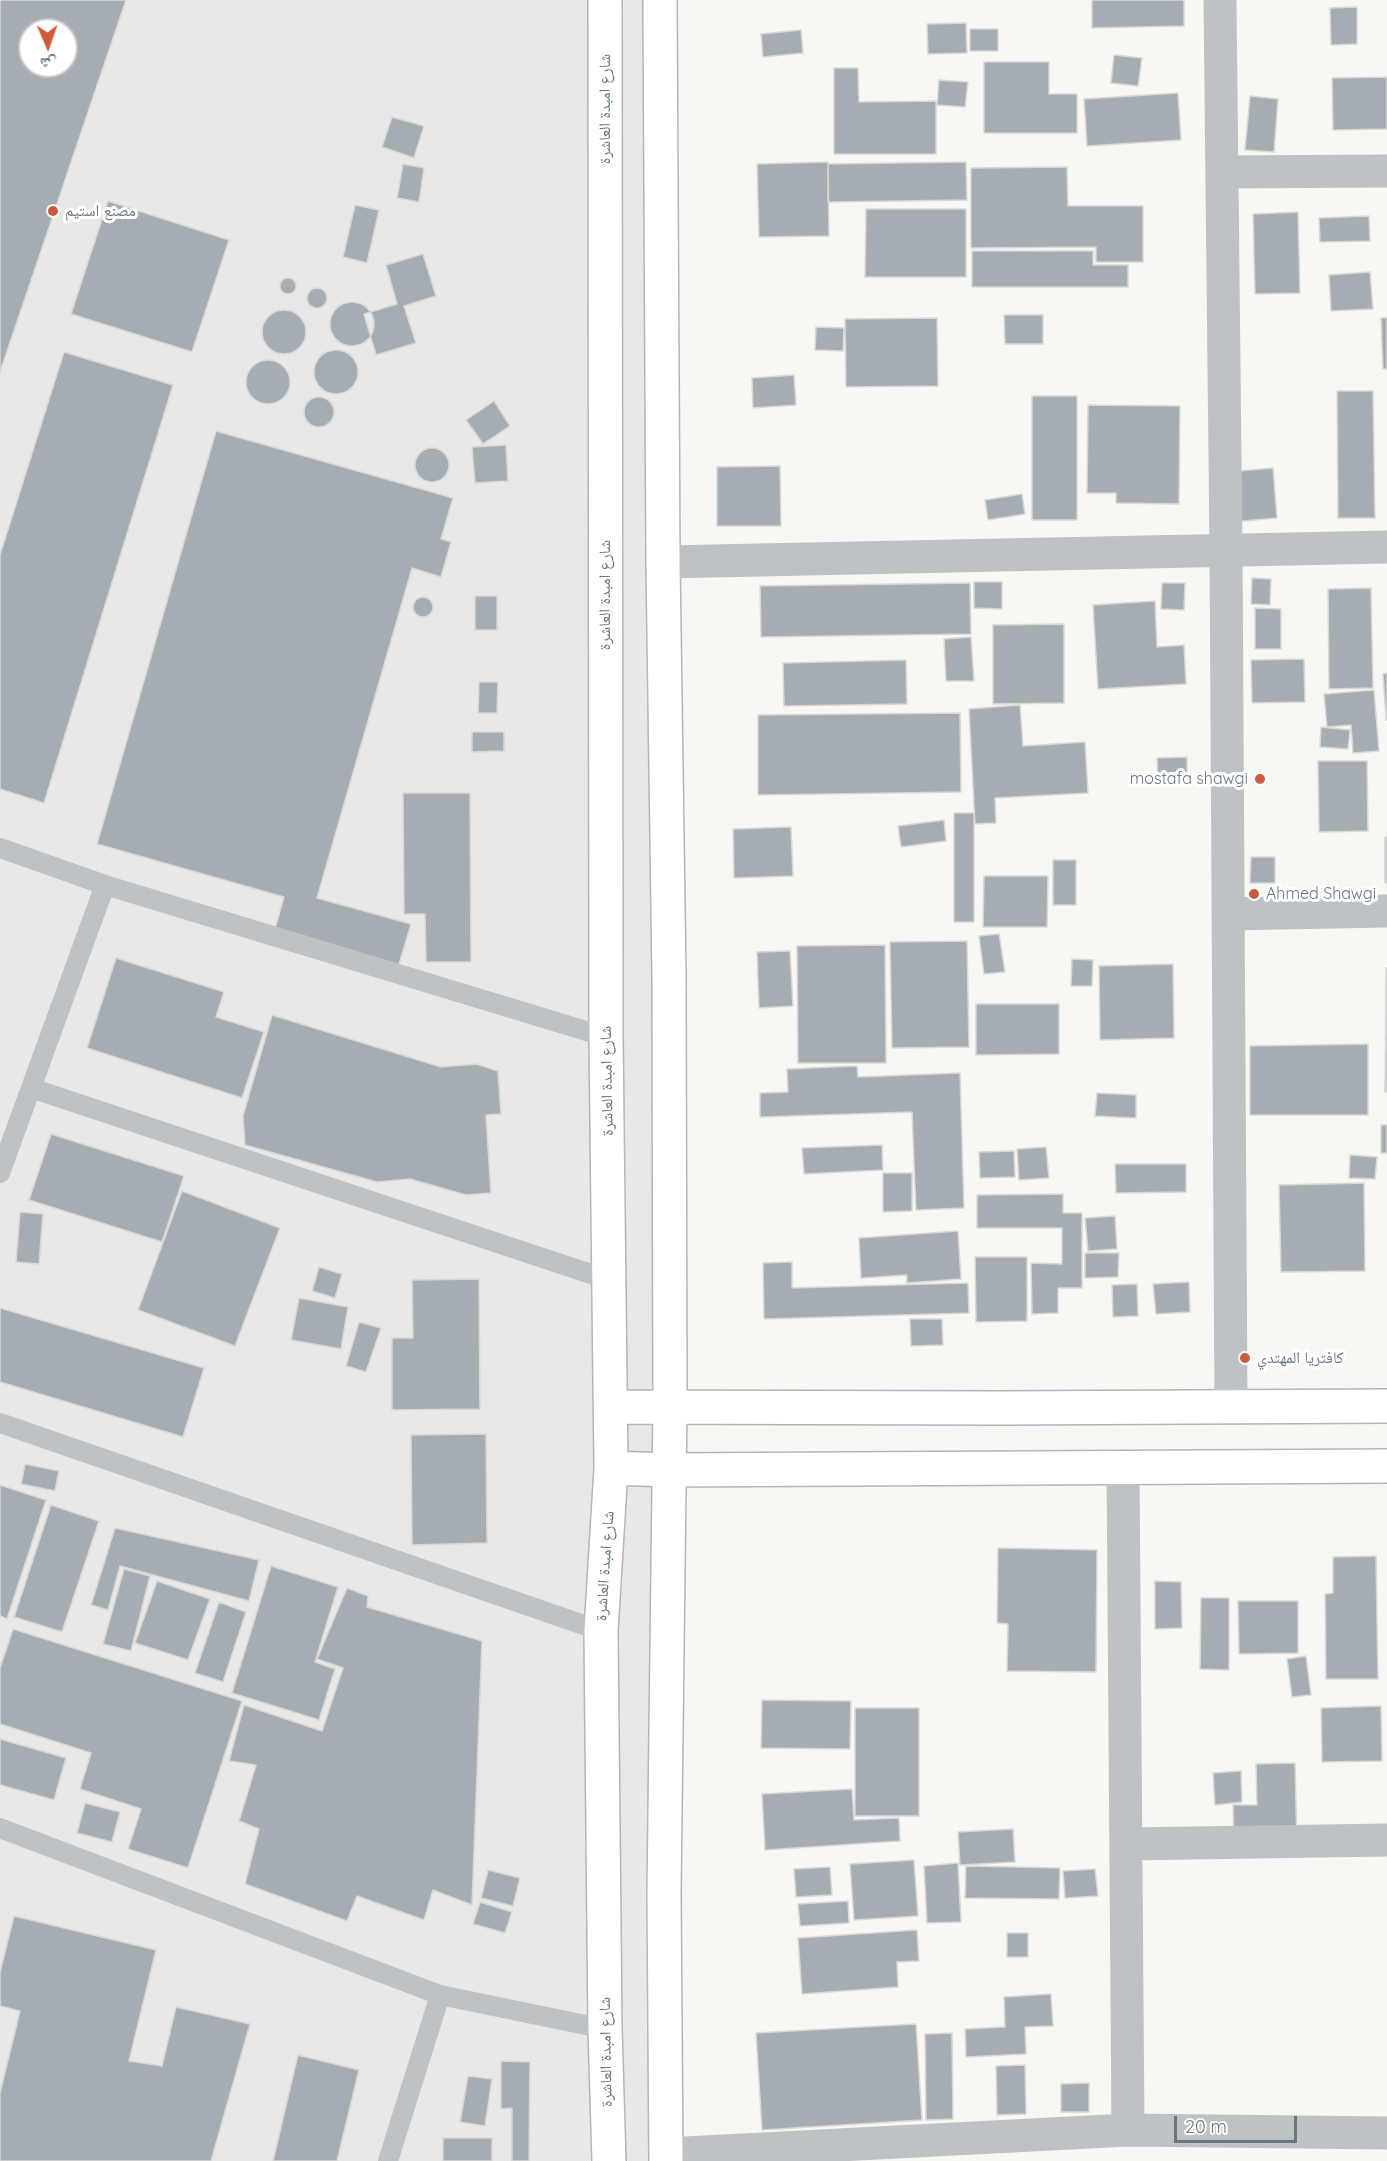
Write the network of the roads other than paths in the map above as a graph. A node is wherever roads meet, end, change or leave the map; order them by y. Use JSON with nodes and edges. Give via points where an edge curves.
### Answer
{"nodes":[{"id":1,"x":604,"y":0,"type":"edge"},
{"id":2,"x":660,"y":0,"type":"edge"},
{"id":3,"x":1220,"y":0,"type":"edge"},
{"id":4,"x":1387,"y":171,"type":"edge"},
{"id":5,"x":1223,"y":172,"type":"junction"},
{"id":6,"x":1387,"y":548,"type":"edge"},
{"id":7,"x":1226,"y":549,"type":"junction"},
{"id":8,"x":663,"y":562,"type":"junction"},
{"id":9,"x":0,"y":848,"type":"edge"},
{"id":10,"x":105,"y":885,"type":"junction"},
{"id":11,"x":1387,"y":911,"type":"edge"},
{"id":12,"x":1228,"y":914,"type":"junction"},
{"id":13,"x":606,"y":1037,"type":"junction"},
{"id":14,"x":31,"y":1088,"type":"junction"},
{"id":15,"x":0,"y":1173,"type":"edge"},
{"id":16,"x":609,"y":1280,"type":"junction"},
{"id":17,"x":1231,"y":1405,"type":"junction"},
{"id":18,"x":670,"y":1406,"type":"junction"},
{"id":19,"x":1387,"y":1406,"type":"edge"},
{"id":20,"x":611,"y":1407,"type":"junction"},
{"id":21,"x":0,"y":1423,"type":"edge"},
{"id":22,"x":1387,"y":1466,"type":"edge"},
{"id":23,"x":611,"y":1468,"type":"junction"},
{"id":24,"x":1124,"y":1469,"type":"junction"},
{"id":25,"x":669,"y":1470,"type":"junction"},
{"id":26,"x":601,"y":1631,"type":"junction"},
{"id":27,"x":0,"y":1828,"type":"edge"},
{"id":28,"x":1387,"y":1840,"type":"edge"},
{"id":29,"x":1127,"y":1844,"type":"junction"},
{"id":30,"x":440,"y":1995,"type":"junction"},
{"id":31,"x":605,"y":2029,"type":"junction"},
{"id":32,"x":1128,"y":2130,"type":"junction"},
{"id":33,"x":1387,"y":2133,"type":"edge"},
{"id":34,"x":666,"y":2158,"type":"edge"},
{"id":35,"x":388,"y":2161,"type":"edge"},
{"id":36,"x":609,"y":2161,"type":"edge"}],
"edges":[{"from":1,"to":13,"type":"main road","name":"شارع امبدة العاشرة"},
{"from":2,"to":8,"type":"main road"},
{"from":3,"to":5,"type":"street"},
{"from":4,"to":5,"type":"street"},
{"from":5,"to":7,"type":"street"},
{"from":6,"to":7,"type":"street"},
{"from":7,"to":8,"type":"street"},
{"from":7,"to":12,"type":"street"},
{"from":8,"to":18,"type":"main road"},
{"from":9,"to":10,"type":"lane"},
{"from":10,"to":13,"type":"lane"},
{"from":10,"to":14,"type":"lane"},
{"from":11,"to":12,"type":"street"},
{"from":12,"to":17,"type":"street"},
{"from":13,"to":16,"type":"main road","name":"شارع امبدة العاشرة"},
{"from":14,"to":15,"type":"lane"},
{"from":14,"to":16,"type":"lane"},
{"from":16,"to":20,"type":"main road","name":"شارع امبدة العاشرة"},
{"from":17,"to":18,"type":"main road"},
{"from":17,"to":19,"type":"main road"},
{"from":18,"to":20,"type":"main road"},
{"from":18,"to":25,"type":"main road"},
{"from":20,"to":23,"type":"main road","name":"شارع امبدة العاشرة"},
{"from":21,"to":26,"type":"lane"},
{"from":22,"to":24,"type":"main road"},
{"from":23,"to":25,"type":"main road"},
{"from":23,"to":26,"type":"main road","name":"شارع امبدة العاشرة"},
{"from":24,"to":25,"type":"main road"},
{"from":24,"to":29,"type":"street"},
{"from":25,"to":34,"type":"main road","via":[[664,1893]]},
{"from":26,"to":31,"type":"main road","name":"شارع امبدة العاشرة"},
{"from":27,"to":30,"type":"lane"},
{"from":28,"to":29,"type":"street"},
{"from":29,"to":32,"type":"street"},
{"from":30,"to":31,"type":"lane"},
{"from":30,"to":35,"type":"lane"},
{"from":31,"to":36,"type":"main road","name":"شارع امبدة العاشرة"},
{"from":32,"to":33,"type":"street"},
{"from":32,"to":34,"type":"street"}]}
